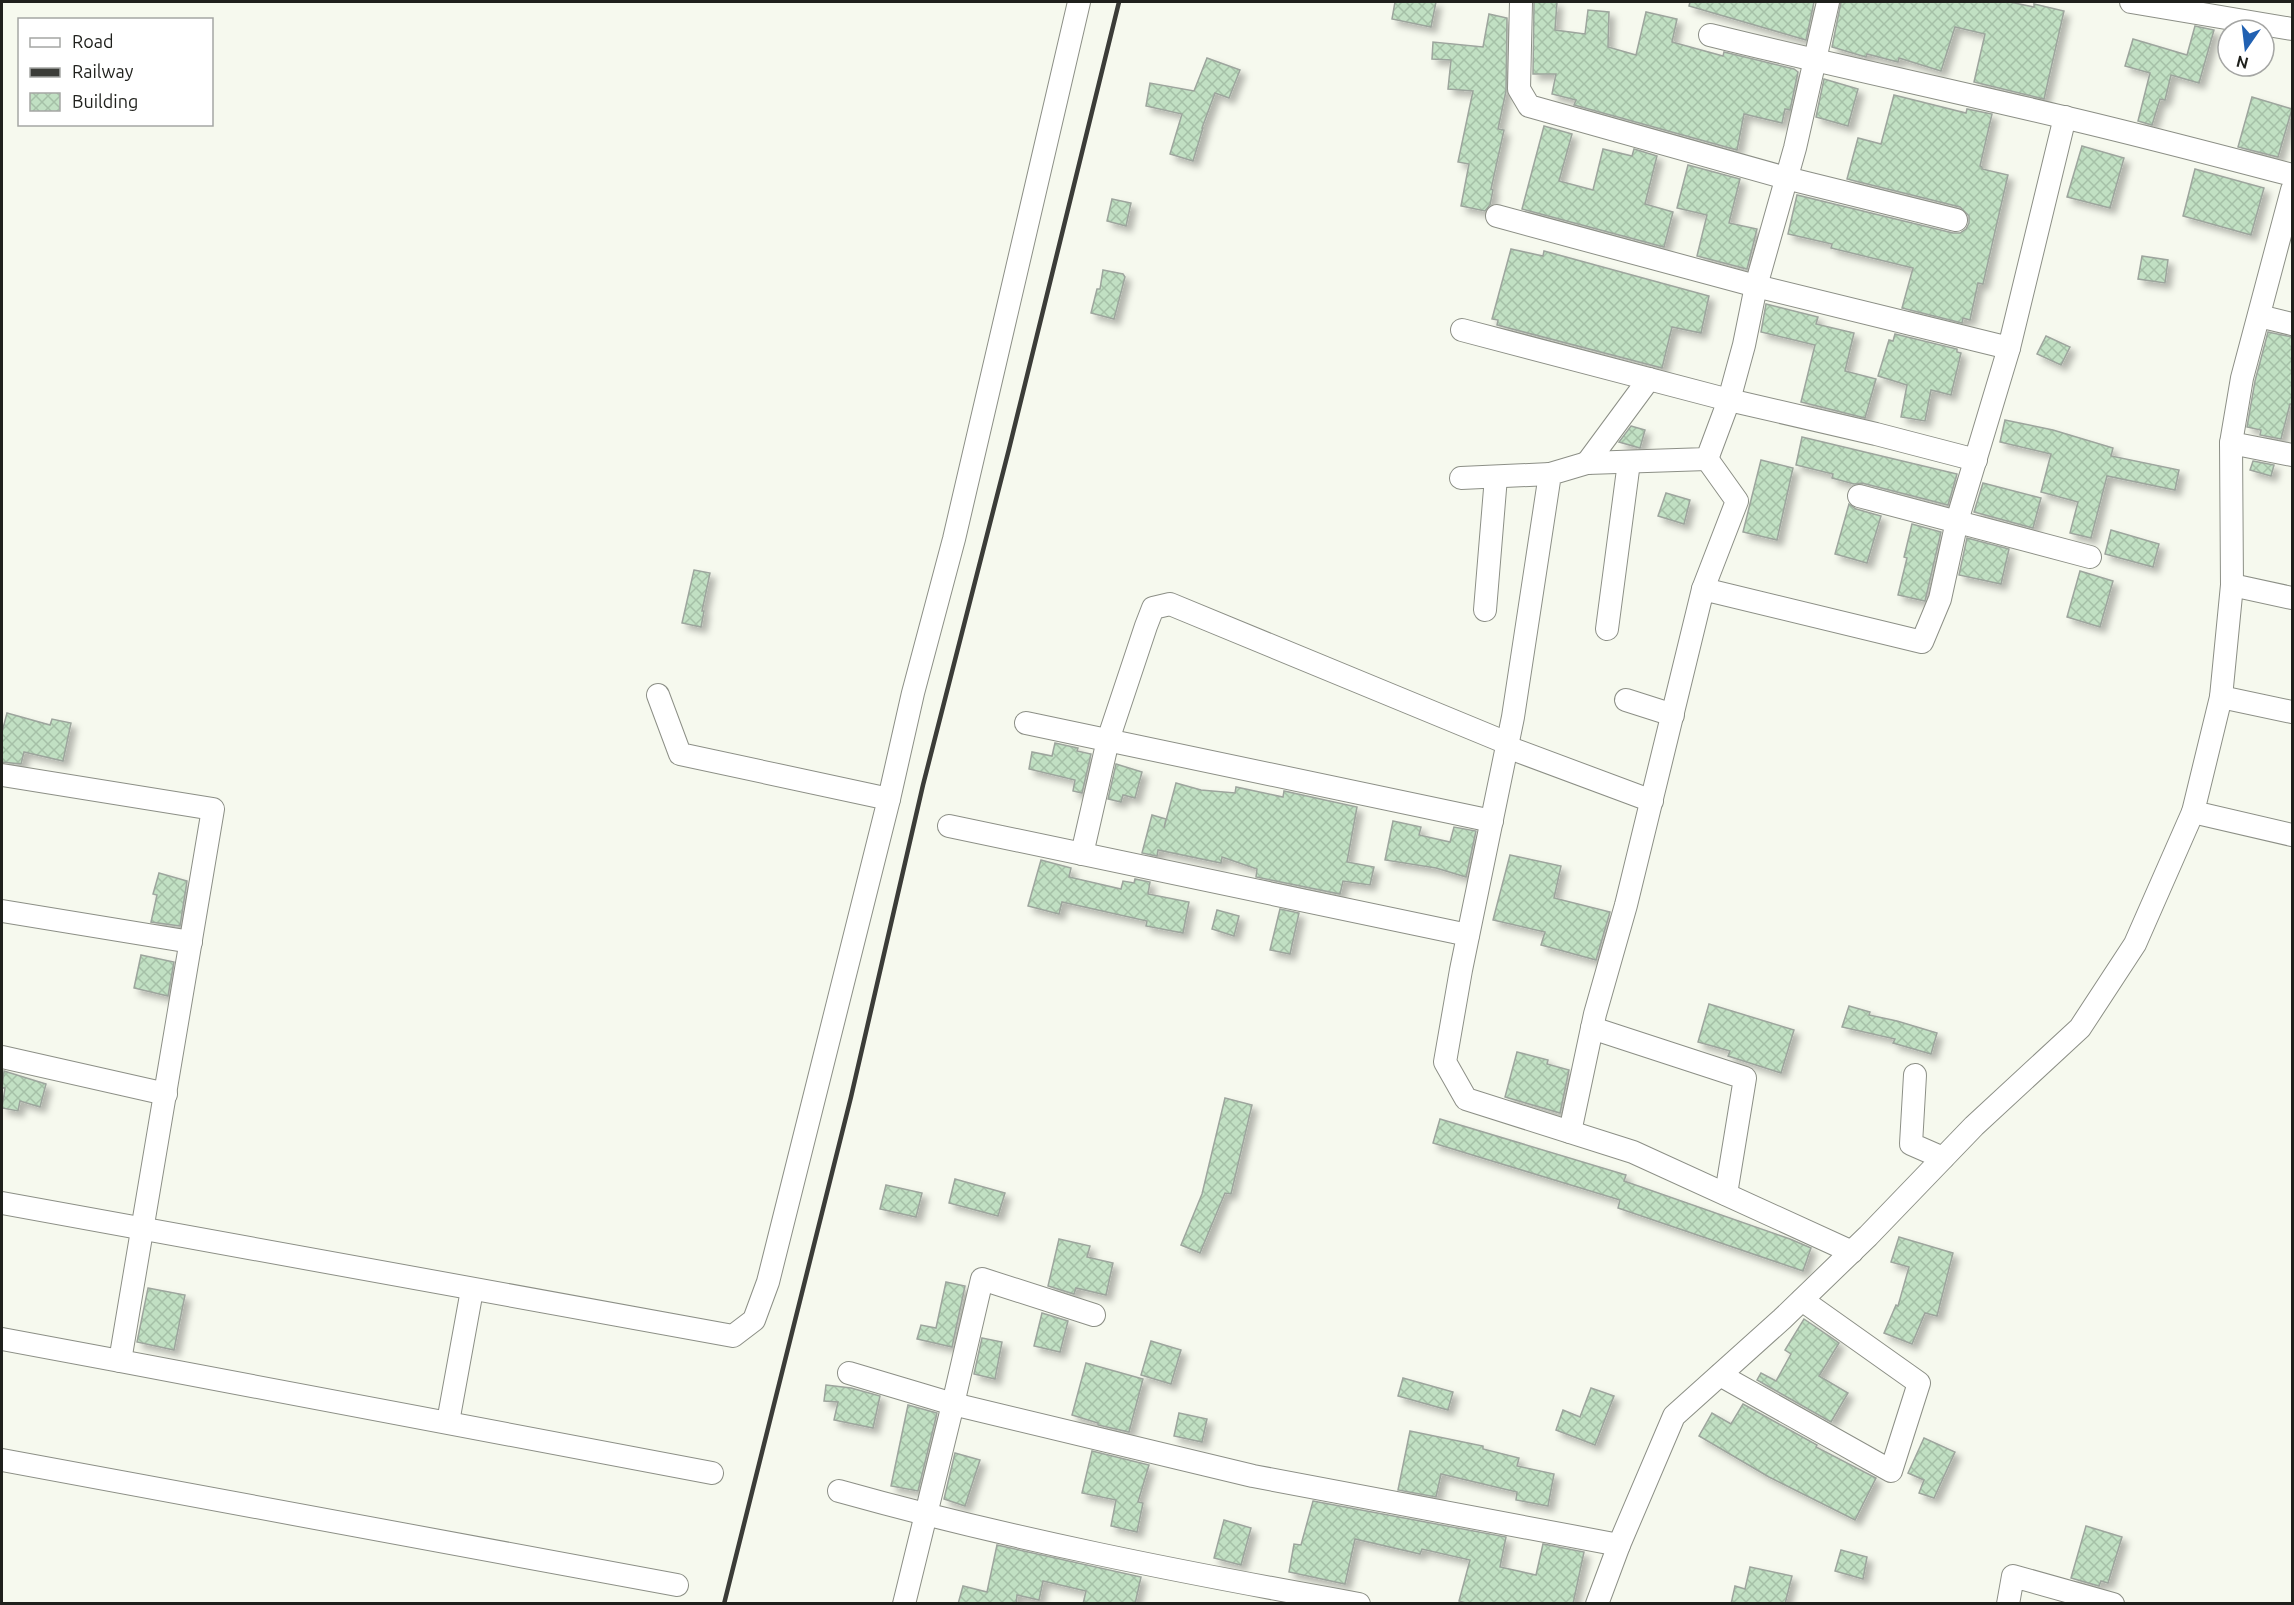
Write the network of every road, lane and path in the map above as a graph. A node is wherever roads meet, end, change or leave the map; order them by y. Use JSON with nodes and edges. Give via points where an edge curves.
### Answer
{"nodes":[{"id":1,"x":1079,"y":2,"type":"edge"},
{"id":2,"x":1521,"y":2,"type":"edge"},
{"id":3,"x":1828,"y":2,"type":"edge"},
{"id":4,"x":2131,"y":2,"type":"edge"},
{"id":5,"x":2193,"y":7,"type":"edge"},
{"id":6,"x":2292,"y":29,"type":"edge"},
{"id":7,"x":1710,"y":35,"type":"dead end"},
{"id":8,"x":1815,"y":61,"type":"junction"},
{"id":9,"x":2065,"y":117,"type":"junction"},
{"id":10,"x":2292,"y":175,"type":"edge"},
{"id":11,"x":1786,"y":177,"type":"junction"},
{"id":12,"x":2292,"y":190,"type":"edge"},
{"id":13,"x":1497,"y":216,"type":"dead end"},
{"id":14,"x":1956,"y":220,"type":"dead end"},
{"id":15,"x":1756,"y":286,"type":"junction"},
{"id":16,"x":2259,"y":316,"type":"junction"},
{"id":17,"x":2292,"y":324,"type":"edge"},
{"id":18,"x":1462,"y":330,"type":"dead end"},
{"id":19,"x":2009,"y":348,"type":"junction"},
{"id":20,"x":1649,"y":379,"type":"junction"},
{"id":21,"x":1729,"y":400,"type":"junction"},
{"id":22,"x":2231,"y":442,"type":"junction"},
{"id":23,"x":2292,"y":455,"type":"edge"},
{"id":24,"x":1707,"y":459,"type":"junction"},
{"id":25,"x":1976,"y":460,"type":"junction"},
{"id":26,"x":1629,"y":462,"type":"junction"},
{"id":27,"x":1587,"y":463,"type":"junction"},
{"id":28,"x":1550,"y":474,"type":"junction"},
{"id":29,"x":1496,"y":477,"type":"junction"},
{"id":30,"x":1461,"y":478,"type":"dead end"},
{"id":31,"x":1859,"y":496,"type":"dead end"},
{"id":32,"x":1957,"y":520,"type":"junction"},
{"id":33,"x":2090,"y":557,"type":"dead end"},
{"id":34,"x":2232,"y":585,"type":"junction"},
{"id":35,"x":1703,"y":589,"type":"junction"},
{"id":36,"x":2292,"y":598,"type":"edge"},
{"id":37,"x":1485,"y":610,"type":"dead end"},
{"id":38,"x":1607,"y":629,"type":"dead end"},
{"id":39,"x":658,"y":695,"type":"dead end"},
{"id":40,"x":2221,"y":697,"type":"junction"},
{"id":41,"x":1626,"y":700,"type":"dead end"},
{"id":42,"x":2292,"y":712,"type":"edge"},
{"id":43,"x":1673,"y":715,"type":"junction"},
{"id":44,"x":1026,"y":723,"type":"dead end"},
{"id":45,"x":1108,"y":740,"type":"junction"},
{"id":46,"x":1507,"y":745,"type":"junction"},
{"id":47,"x":2,"y":775,"type":"edge"},
{"id":48,"x":889,"y":799,"type":"junction"},
{"id":49,"x":1652,"y":801,"type":"junction"},
{"id":50,"x":2193,"y":812,"type":"junction"},
{"id":51,"x":1492,"y":821,"type":"junction"},
{"id":52,"x":949,"y":826,"type":"dead end"},
{"id":53,"x":2292,"y":835,"type":"edge"},
{"id":54,"x":1082,"y":854,"type":"junction"},
{"id":55,"x":2,"y":911,"type":"edge"},
{"id":56,"x":1468,"y":935,"type":"junction"},
{"id":57,"x":191,"y":942,"type":"junction"},
{"id":58,"x":1592,"y":1028,"type":"junction"},
{"id":59,"x":2,"y":1058,"type":"edge"},
{"id":60,"x":1915,"y":1075,"type":"dead end"},
{"id":61,"x":166,"y":1094,"type":"junction"},
{"id":62,"x":1570,"y":1132,"type":"junction"},
{"id":63,"x":1943,"y":1158,"type":"junction"},
{"id":64,"x":1726,"y":1194,"type":"junction"},
{"id":65,"x":2,"y":1203,"type":"edge"},
{"id":66,"x":143,"y":1230,"type":"junction"},
{"id":67,"x":1851,"y":1252,"type":"junction"},
{"id":68,"x":472,"y":1290,"type":"junction"},
{"id":69,"x":1802,"y":1300,"type":"junction"},
{"id":70,"x":1094,"y":1315,"type":"dead end"},
{"id":71,"x":2,"y":1339,"type":"edge"},
{"id":72,"x":120,"y":1361,"type":"junction"},
{"id":73,"x":849,"y":1373,"type":"dead end"},
{"id":74,"x":1720,"y":1375,"type":"junction"},
{"id":75,"x":953,"y":1404,"type":"junction"},
{"id":76,"x":448,"y":1422,"type":"junction"},
{"id":77,"x":2,"y":1460,"type":"edge"},
{"id":78,"x":712,"y":1473,"type":"dead end"},
{"id":79,"x":839,"y":1491,"type":"dead end"},
{"id":80,"x":926,"y":1515,"type":"junction"},
{"id":81,"x":1619,"y":1545,"type":"junction"},
{"id":82,"x":677,"y":1585,"type":"dead end"},
{"id":83,"x":1239,"y":1593,"type":"edge"},
{"id":84,"x":1358,"y":1603,"type":"edge"},
{"id":85,"x":904,"y":1604,"type":"edge"},
{"id":86,"x":1597,"y":1604,"type":"edge"},
{"id":87,"x":2008,"y":1604,"type":"edge"},
{"id":88,"x":2113,"y":1604,"type":"edge"}],
"edges":[{"from":1,"to":48,"type":"street"},
{"from":2,"to":11,"type":"street","via":[[1518,89],[1529,106]]},
{"from":3,"to":8,"type":"street"},
{"from":4,"to":5,"type":"street"},
{"from":5,"to":6,"type":"street"},
{"from":7,"to":8,"type":"street"},
{"from":8,"to":9,"type":"street"},
{"from":8,"to":11,"type":"street"},
{"from":9,"to":10,"type":"street"},
{"from":9,"to":19,"type":"street"},
{"from":11,"to":14,"type":"street"},
{"from":11,"to":15,"type":"street"},
{"from":12,"to":16,"type":"street"},
{"from":13,"to":15,"type":"street"},
{"from":15,"to":19,"type":"street"},
{"from":15,"to":21,"type":"street"},
{"from":16,"to":17,"type":"street"},
{"from":16,"to":22,"type":"street","via":[[2242,378]]},
{"from":18,"to":20,"type":"street"},
{"from":19,"to":25,"type":"street"},
{"from":20,"to":21,"type":"street"},
{"from":20,"to":27,"type":"street"},
{"from":21,"to":24,"type":"street"},
{"from":21,"to":25,"type":"street"},
{"from":22,"to":23,"type":"street"},
{"from":22,"to":34,"type":"street"},
{"from":24,"to":26,"type":"street"},
{"from":24,"to":35,"type":"street","via":[[1737,501]]},
{"from":25,"to":32,"type":"street"},
{"from":26,"to":27,"type":"street"},
{"from":26,"to":38,"type":"street"},
{"from":27,"to":28,"type":"street"},
{"from":28,"to":29,"type":"street"},
{"from":28,"to":46,"type":"street"},
{"from":29,"to":30,"type":"street"},
{"from":29,"to":37,"type":"street"},
{"from":31,"to":32,"type":"street"},
{"from":32,"to":33,"type":"street"},
{"from":32,"to":35,"type":"street","via":[[1940,599],[1922,642]]},
{"from":34,"to":36,"type":"street"},
{"from":34,"to":40,"type":"street"},
{"from":35,"to":43,"type":"street"},
{"from":39,"to":48,"type":"street","via":[[680,754]]},
{"from":40,"to":42,"type":"street"},
{"from":40,"to":50,"type":"street"},
{"from":41,"to":43,"type":"street"},
{"from":43,"to":49,"type":"street"},
{"from":44,"to":45,"type":"street"},
{"from":45,"to":46,"type":"street","via":[[1153,608],[1170,604]]},
{"from":45,"to":51,"type":"street"},
{"from":45,"to":54,"type":"street"},
{"from":46,"to":49,"type":"street"},
{"from":46,"to":51,"type":"street"},
{"from":47,"to":57,"type":"street","via":[[213,809]]},
{"from":48,"to":68,"type":"street","via":[[771,1270],[754,1320],[733,1336]]},
{"from":49,"to":58,"type":"street"},
{"from":50,"to":53,"type":"street"},
{"from":50,"to":63,"type":"street","via":[[2135,945],[2080,1028]]},
{"from":51,"to":56,"type":"street"},
{"from":52,"to":54,"type":"street"},
{"from":54,"to":56,"type":"street"},
{"from":55,"to":57,"type":"street"},
{"from":56,"to":62,"type":"street","via":[[1445,1062],[1466,1099]]},
{"from":57,"to":61,"type":"street"},
{"from":58,"to":62,"type":"street"},
{"from":58,"to":64,"type":"street","via":[[1745,1078]]},
{"from":59,"to":61,"type":"street"},
{"from":60,"to":63,"type":"street","via":[[1911,1143]]},
{"from":61,"to":66,"type":"street"},
{"from":62,"to":64,"type":"street","via":[[1633,1152]]},
{"from":63,"to":67,"type":"street"},
{"from":64,"to":67,"type":"street"},
{"from":65,"to":66,"type":"street"},
{"from":66,"to":68,"type":"street"},
{"from":66,"to":72,"type":"street"},
{"from":67,"to":69,"type":"street"},
{"from":68,"to":76,"type":"street"},
{"from":69,"to":74,"type":"street"},
{"from":69,"to":74,"type":"street","via":[[1919,1383],[1891,1471]]},
{"from":70,"to":75,"type":"street","via":[[982,1279]]},
{"from":71,"to":72,"type":"street"},
{"from":72,"to":76,"type":"street"},
{"from":73,"to":75,"type":"street"},
{"from":74,"to":81,"type":"street","via":[[1674,1416]]},
{"from":75,"to":80,"type":"street"},
{"from":75,"to":81,"type":"street","via":[[1253,1476]]},
{"from":76,"to":78,"type":"street"},
{"from":77,"to":82,"type":"street"},
{"from":79,"to":80,"type":"street"},
{"from":80,"to":83,"type":"street"},
{"from":80,"to":85,"type":"street"},
{"from":81,"to":86,"type":"street"},
{"from":83,"to":84,"type":"street"},
{"from":87,"to":88,"type":"street","via":[[2013,1576]]}]}
